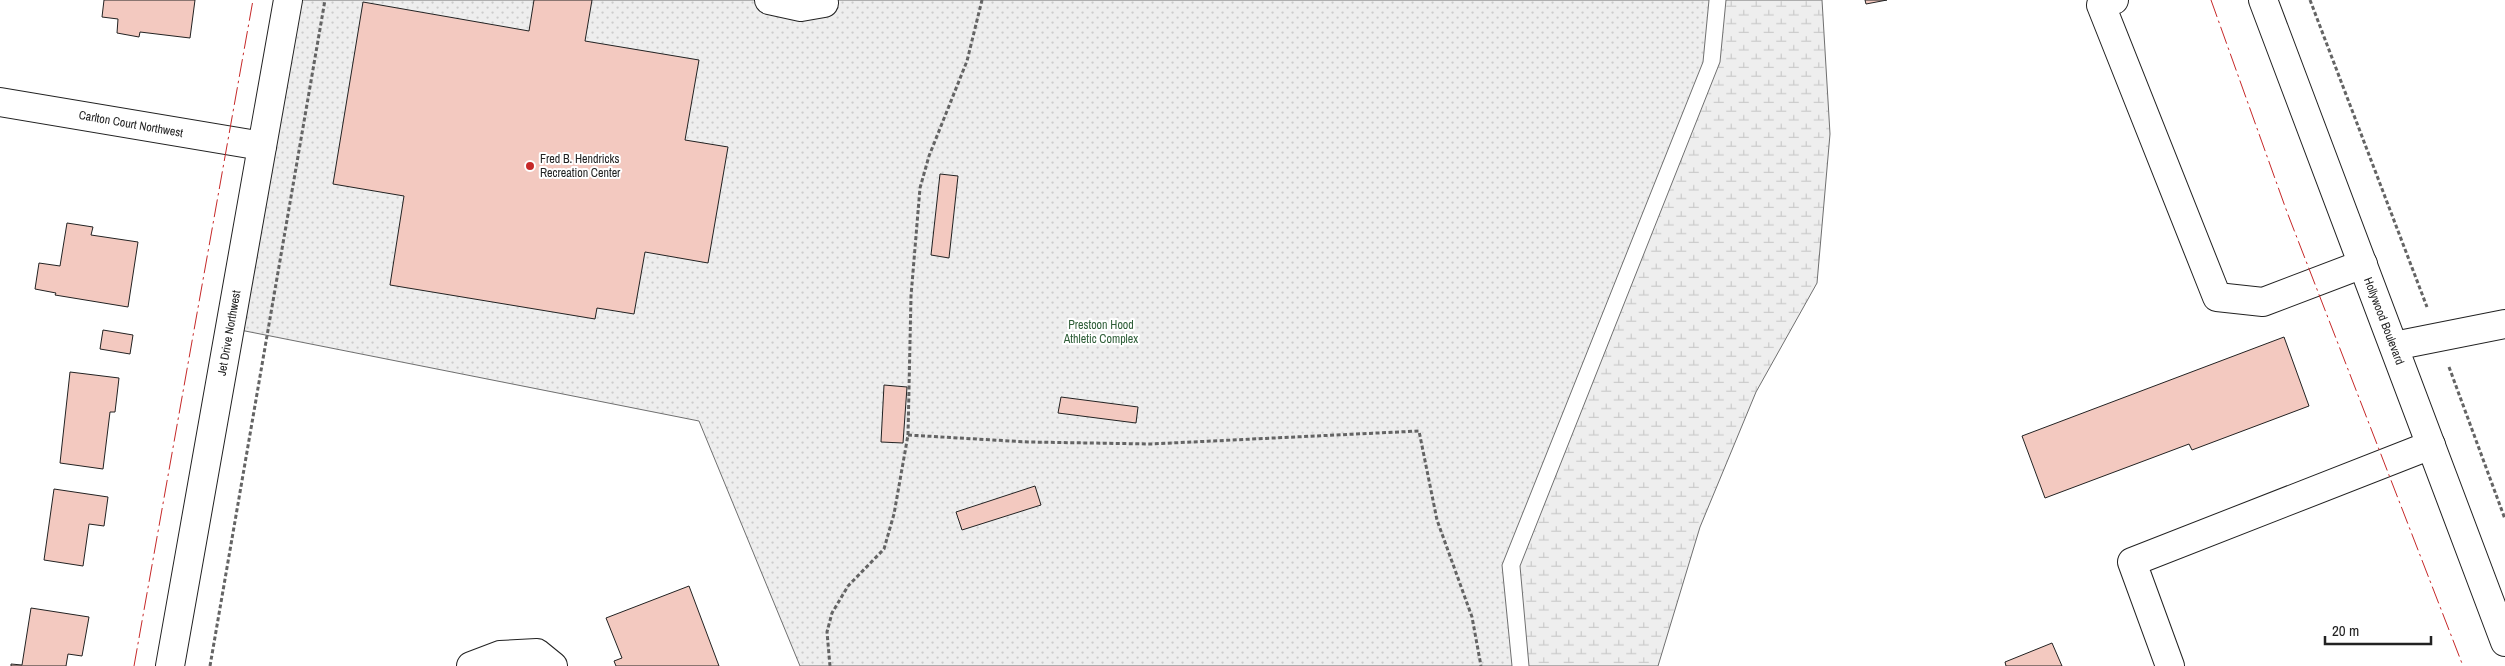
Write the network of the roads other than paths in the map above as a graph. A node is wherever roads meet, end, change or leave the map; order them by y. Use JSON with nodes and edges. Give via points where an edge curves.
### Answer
{"nodes":[{"id":1,"x":288,"y":0,"type":"edge"},
{"id":2,"x":770,"y":0,"type":"edge"},
{"id":3,"x":2114,"y":0,"type":"edge"},
{"id":4,"x":2263,"y":0,"type":"edge"},
{"id":5,"x":824,"y":4,"type":"dead end"},
{"id":6,"x":0,"y":102,"type":"edge"},
{"id":7,"x":262,"y":146,"type":"junction"},
{"id":8,"x":2363,"y":264,"type":"junction"},
{"id":9,"x":2505,"y":324,"type":"edge"},
{"id":10,"x":2394,"y":346,"type":"junction"},
{"id":11,"x":2431,"y":445,"type":"junction"},
{"id":12,"x":2505,"y":642,"type":"edge"},
{"id":13,"x":170,"y":666,"type":"edge"},
{"id":14,"x":471,"y":666,"type":"edge"},
{"id":15,"x":553,"y":666,"type":"edge"},
{"id":16,"x":2170,"y":666,"type":"edge"}],
"edges":[{"from":1,"to":7,"type":"street","name":"Jet Drive Northwest"},
{"from":2,"to":5,"type":"street","via":[[801,7]]},
{"from":3,"to":8,"type":"street","via":[[2101,5],[2217,297],[2263,302]]},
{"from":4,"to":8,"type":"street","name":"Hollywood Boulevard"},
{"from":6,"to":7,"type":"street","name":"Carlton Court Northwest"},
{"from":7,"to":13,"type":"street","name":"Jet Drive Northwest"},
{"from":8,"to":10,"type":"street","name":"Hollywood Boulevard"},
{"from":9,"to":10,"type":"street"},
{"from":10,"to":11,"type":"street","name":"Hollywood Boulevard"},
{"from":11,"to":12,"type":"street","name":"Hollywood Boulevard"},
{"from":11,"to":16,"type":"street","via":[[2132,562]]},
{"from":14,"to":15,"type":"street","via":[[500,654],[537,653]]}]}
